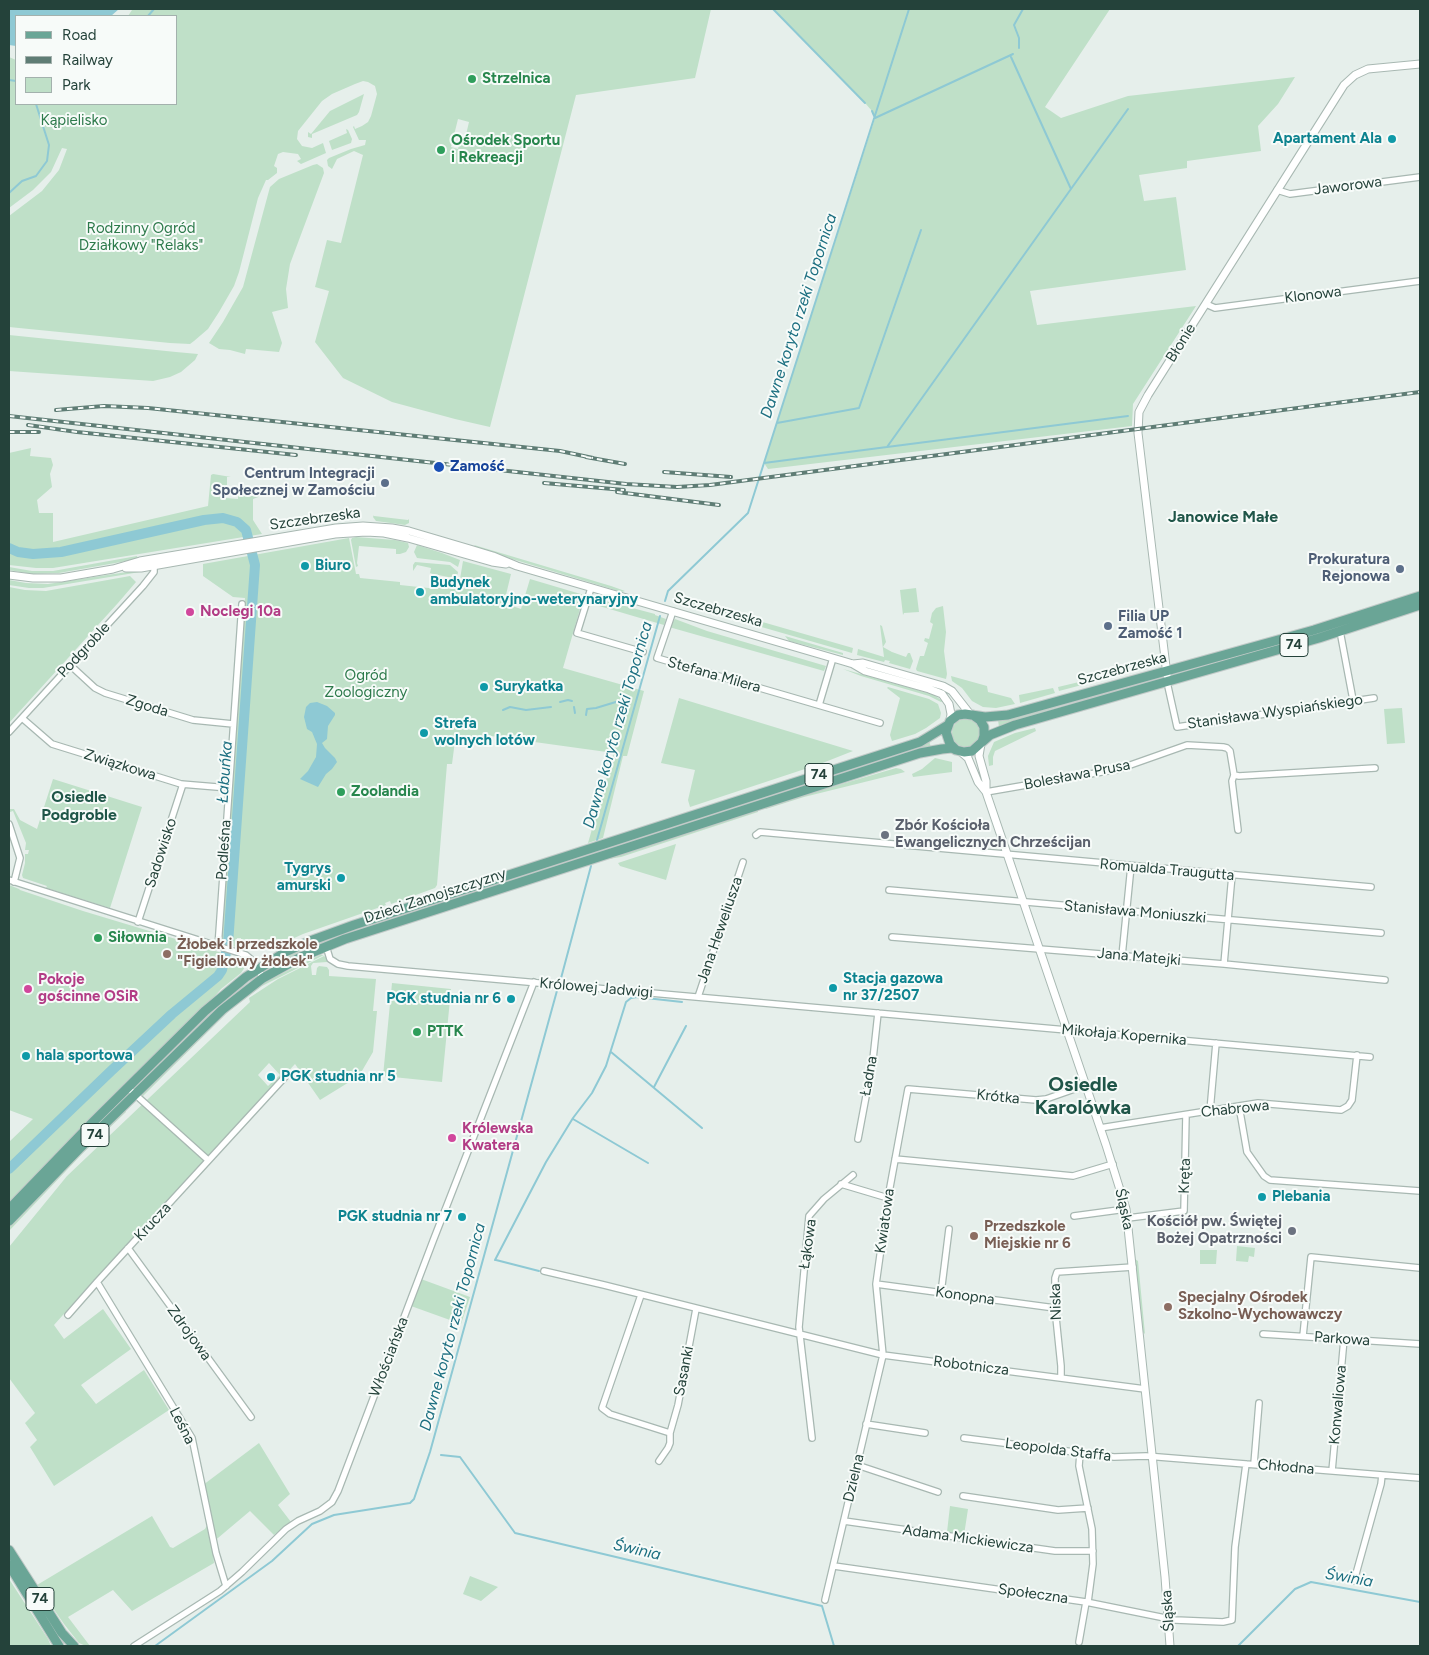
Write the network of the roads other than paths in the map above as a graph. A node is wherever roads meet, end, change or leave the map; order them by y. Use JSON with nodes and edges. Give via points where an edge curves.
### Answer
{"nodes":[{"id":1,"x":1420,"y":64,"type":"edge"},
{"id":2,"x":1420,"y":177,"type":"edge"},
{"id":3,"x":1277,"y":190,"type":"junction"},
{"id":4,"x":1420,"y":281,"type":"edge"},
{"id":5,"x":1206,"y":304,"type":"junction"},
{"id":6,"x":154,"y":562,"type":"junction"},
{"id":7,"x":9,"y":575,"type":"edge"},
{"id":8,"x":591,"y":588,"type":"junction"},
{"id":9,"x":1420,"y":596,"type":"edge"},
{"id":10,"x":242,"y":604,"type":"dead end"},
{"id":11,"x":1420,"y":605,"type":"edge"},
{"id":12,"x":673,"y":611,"type":"junction"},
{"id":13,"x":1340,"y":631,"type":"junction"},
{"id":14,"x":644,"y":652,"type":"dead end"},
{"id":15,"x":833,"y":658,"type":"junction"},
{"id":16,"x":853,"y":664,"type":"junction"},
{"id":17,"x":70,"y":665,"type":"junction"},
{"id":18,"x":1167,"y":672,"type":"junction"},
{"id":19,"x":1167,"y":682,"type":"junction"},
{"id":20,"x":1374,"y":698,"type":"dead end"},
{"id":21,"x":1353,"y":700,"type":"junction"},
{"id":22,"x":819,"y":705,"type":"junction"},
{"id":23,"x":972,"y":715,"type":"junction"},
{"id":24,"x":22,"y":718,"type":"junction"},
{"id":25,"x":880,"y":723,"type":"dead end"},
{"id":26,"x":949,"y":723,"type":"junction"},
{"id":27,"x":233,"y":724,"type":"junction"},
{"id":28,"x":9,"y":732,"type":"edge"},
{"id":29,"x":982,"y":743,"type":"junction"},
{"id":30,"x":958,"y":751,"type":"junction"},
{"id":31,"x":1375,"y":768,"type":"dead end"},
{"id":32,"x":1234,"y":774,"type":"junction"},
{"id":33,"x":183,"y":784,"type":"junction"},
{"id":34,"x":228,"y":788,"type":"junction"},
{"id":35,"x":986,"y":792,"type":"junction"},
{"id":36,"x":9,"y":824,"type":"edge"},
{"id":37,"x":1238,"y":830,"type":"dead end"},
{"id":38,"x":756,"y":834,"type":"dead end"},
{"id":39,"x":1007,"y":856,"type":"junction"},
{"id":40,"x":743,"y":862,"type":"dead end"},
{"id":41,"x":1131,"y":866,"type":"junction"},
{"id":42,"x":1232,"y":876,"type":"junction"},
{"id":43,"x":11,"y":881,"type":"edge"},
{"id":44,"x":1370,"y":887,"type":"dead end"},
{"id":45,"x":890,"y":890,"type":"dead end"},
{"id":46,"x":1023,"y":902,"type":"junction"},
{"id":47,"x":1126,"y":911,"type":"junction"},
{"id":48,"x":1228,"y":920,"type":"junction"},
{"id":49,"x":138,"y":922,"type":"junction"},
{"id":50,"x":1381,"y":933,"type":"dead end"},
{"id":51,"x":892,"y":937,"type":"dead end"},
{"id":52,"x":326,"y":946,"type":"junction"},
{"id":53,"x":219,"y":947,"type":"junction"},
{"id":54,"x":1039,"y":949,"type":"junction"},
{"id":55,"x":1122,"y":956,"type":"junction"},
{"id":56,"x":1224,"y":964,"type":"junction"},
{"id":57,"x":257,"y":969,"type":"junction"},
{"id":58,"x":263,"y":978,"type":"junction"},
{"id":59,"x":1385,"y":980,"type":"dead end"},
{"id":60,"x":534,"y":982,"type":"junction"},
{"id":61,"x":698,"y":997,"type":"junction"},
{"id":62,"x":878,"y":1013,"type":"junction"},
{"id":63,"x":1067,"y":1030,"type":"junction"},
{"id":64,"x":1216,"y":1043,"type":"junction"},
{"id":65,"x":1357,"y":1055,"type":"junction"},
{"id":66,"x":1370,"y":1057,"type":"dead end"},
{"id":67,"x":285,"y":1077,"type":"dead end"},
{"id":68,"x":1086,"y":1085,"type":"junction"},
{"id":69,"x":128,"y":1088,"type":"junction"},
{"id":70,"x":908,"y":1089,"type":"joint"},
{"id":71,"x":135,"y":1095,"type":"junction"},
{"id":72,"x":1239,"y":1106,"type":"junction"},
{"id":73,"x":1210,"y":1111,"type":"junction"},
{"id":74,"x":1186,"y":1115,"type":"junction"},
{"id":75,"x":1100,"y":1128,"type":"junction"},
{"id":76,"x":858,"y":1139,"type":"dead end"},
{"id":77,"x":895,"y":1159,"type":"junction"},
{"id":78,"x":208,"y":1160,"type":"junction"},
{"id":79,"x":1112,"y":1164,"type":"junction"},
{"id":80,"x":853,"y":1175,"type":"dead end"},
{"id":81,"x":841,"y":1184,"type":"junction"},
{"id":82,"x":1420,"y":1192,"type":"edge"},
{"id":83,"x":888,"y":1198,"type":"junction"},
{"id":84,"x":9,"y":1209,"type":"edge"},
{"id":85,"x":1126,"y":1209,"type":"junction"},
{"id":86,"x":1074,"y":1216,"type":"dead end"},
{"id":87,"x":1128,"y":1218,"type":"junction"},
{"id":88,"x":9,"y":1221,"type":"edge"},
{"id":89,"x":949,"y":1229,"type":"dead end"},
{"id":90,"x":128,"y":1248,"type":"junction"},
{"id":91,"x":946,"y":1257,"type":"junction"},
{"id":92,"x":953,"y":1257,"type":"dead end"},
{"id":93,"x":1133,"y":1267,"type":"junction"},
{"id":94,"x":1420,"y":1268,"type":"edge"},
{"id":95,"x":544,"y":1271,"type":"dead end"},
{"id":96,"x":97,"y":1282,"type":"junction"},
{"id":97,"x":876,"y":1284,"type":"junction"},
{"id":98,"x":941,"y":1293,"type":"junction"},
{"id":99,"x":641,"y":1295,"type":"junction"},
{"id":100,"x":1055,"y":1308,"type":"junction"},
{"id":101,"x":696,"y":1309,"type":"junction"},
{"id":102,"x":68,"y":1315,"type":"dead end"},
{"id":103,"x":800,"y":1334,"type":"junction"},
{"id":104,"x":1263,"y":1334,"type":"dead end"},
{"id":105,"x":1302,"y":1336,"type":"junction"},
{"id":106,"x":1344,"y":1339,"type":"junction"},
{"id":107,"x":1420,"y":1344,"type":"edge"},
{"id":108,"x":883,"y":1354,"type":"junction"},
{"id":109,"x":1061,"y":1378,"type":"junction"},
{"id":110,"x":1145,"y":1389,"type":"junction"},
{"id":111,"x":1259,"y":1403,"type":"dead end"},
{"id":112,"x":250,"y":1417,"type":"dead end"},
{"id":113,"x":866,"y":1424,"type":"junction"},
{"id":114,"x":670,"y":1433,"type":"junction"},
{"id":115,"x":925,"y":1433,"type":"dead end"},
{"id":116,"x":812,"y":1438,"type":"dead end"},
{"id":117,"x":964,"y":1438,"type":"dead end"},
{"id":118,"x":1080,"y":1453,"type":"junction"},
{"id":119,"x":1153,"y":1456,"type":"junction"},
{"id":120,"x":659,"y":1461,"type":"dead end"},
{"id":121,"x":1246,"y":1464,"type":"junction"},
{"id":122,"x":1254,"y":1464,"type":"junction"},
{"id":123,"x":857,"y":1465,"type":"junction"},
{"id":124,"x":1332,"y":1471,"type":"junction"},
{"id":125,"x":1382,"y":1475,"type":"junction"},
{"id":126,"x":1420,"y":1478,"type":"edge"},
{"id":127,"x":938,"y":1492,"type":"dead end"},
{"id":128,"x":963,"y":1496,"type":"dead end"},
{"id":129,"x":1088,"y":1508,"type":"junction"},
{"id":130,"x":844,"y":1521,"type":"junction"},
{"id":131,"x":9,"y":1550,"type":"edge"},
{"id":132,"x":1093,"y":1551,"type":"junction"},
{"id":133,"x":9,"y":1565,"type":"edge"},
{"id":134,"x":834,"y":1566,"type":"junction"},
{"id":135,"x":1354,"y":1581,"type":"dead end"},
{"id":136,"x":226,"y":1586,"type":"junction"},
{"id":137,"x":825,"y":1600,"type":"dead end"},
{"id":138,"x":1087,"y":1602,"type":"junction"},
{"id":139,"x":1169,"y":1619,"type":"junction"},
{"id":140,"x":1079,"y":1642,"type":"dead end"},
{"id":141,"x":59,"y":1646,"type":"edge"},
{"id":142,"x":74,"y":1646,"type":"edge"},
{"id":143,"x":134,"y":1646,"type":"edge"},
{"id":144,"x":1170,"y":1646,"type":"edge"}],
"edges":[{"from":1,"to":3,"type":"street","name":"Błonie","via":[[1376,68],[1359,73],[1344,85]]},
{"from":2,"to":3,"type":"street","name":"Jaworowa","via":[[1290,194]]},
{"from":3,"to":5,"type":"street","name":"Błonie"},
{"from":4,"to":5,"type":"street","name":"Klonowa","via":[[1215,308]]},
{"from":5,"to":18,"type":"street","name":"Błonie","via":[[1145,400],[1138,421]]},
{"from":6,"to":7,"type":"street","name":"Szczebrzeska","via":[[141,568],[50,579]]},
{"from":6,"to":8,"type":"street","name":"Szczebrzeska","via":[[341,533],[384,533]]},
{"from":6,"to":17,"type":"street","name":"Podgroble","via":[[152,576]]},
{"from":8,"to":12,"type":"street","name":"Szczebrzeska"},
{"from":8,"to":14,"type":"street","via":[[577,634]]},
{"from":9,"to":18,"type":"main road","name":"Szczebrzeska","number":"74"},
{"from":10,"to":27,"type":"street","name":"Podleśna"},
{"from":11,"to":13,"type":"main road","name":"Szczebrzeska","number":"74"},
{"from":12,"to":15,"type":"street","name":"Szczebrzeska"},
{"from":12,"to":22,"type":"street","name":"Stefana Milera","via":[[657,658]]},
{"from":13,"to":19,"type":"main road","name":"Szczebrzeska","number":"74"},
{"from":13,"to":21,"type":"street"},
{"from":15,"to":16,"type":"street","name":"Szczebrzeska"},
{"from":15,"to":22,"type":"street"},
{"from":16,"to":23,"type":"street","name":"Szczebrzeska","via":[[868,664],[947,688]]},
{"from":16,"to":26,"type":"street","name":"Szczebrzeska","via":[[865,671],[942,694],[949,704]]},
{"from":17,"to":24,"type":"street","name":"Podgroble"},
{"from":17,"to":27,"type":"street","name":"Zgoda","via":[[105,693],[193,720]]},
{"from":18,"to":19,"type":"street","name":"Błonie"},
{"from":18,"to":23,"type":"main road","name":"Szczebrzeska","number":"74","via":[[1008,715],[985,718]]},
{"from":19,"to":21,"type":"street","name":"Stanisława Wyspiańskiego","via":[[1177,727]]},
{"from":19,"to":29,"type":"main road","name":"Szczebrzeska","number":"74","via":[[1008,727],[990,735]]},
{"from":20,"to":21,"type":"street","name":"Stanisława Wyspiańskiego"},
{"from":22,"to":25,"type":"street","name":"Stefana Milera"},
{"from":23,"to":26,"type":"main road","number":"74","via":[[958,715]]},
{"from":23,"to":29,"type":"main road","via":[[984,727]]},
{"from":24,"to":28,"type":"street","name":"Podgroble"},
{"from":24,"to":33,"type":"street","name":"Związkowa","via":[[52,744]]},
{"from":26,"to":30,"type":"main road","via":[[947,737]]},
{"from":26,"to":57,"type":"main road","name":"Dzieci Zamojszczyzny","number":"74","via":[[927,738],[905,747],[334,932],[294,948]]},
{"from":27,"to":34,"type":"street","name":"Podleśna"},
{"from":29,"to":30,"type":"main road","number":"74","via":[[972,751]]},
{"from":29,"to":35,"type":"street","name":"Śląska","via":[[978,756]]},
{"from":30,"to":35,"type":"street","name":"Śląska","via":[[968,758]]},
{"from":30,"to":52,"type":"main road","name":"Dzieci Zamojszczyzny","number":"74","via":[[948,748],[920,753]]},
{"from":31,"to":32,"type":"street"},
{"from":32,"to":35,"type":"street","name":"Bolesława Prusa","via":[[1227,748],[1190,745],[1119,769]]},
{"from":32,"to":37,"type":"street","name":"Bolesława Prusa"},
{"from":33,"to":34,"type":"street","name":"Związkowa"},
{"from":33,"to":49,"type":"street","name":"Sadowisko"},
{"from":34,"to":53,"type":"street","name":"Podleśna"},
{"from":35,"to":39,"type":"street","name":"Śląska"},
{"from":36,"to":43,"type":"street","via":[[20,858]]},
{"from":38,"to":39,"type":"street","name":"Romualda Traugutta"},
{"from":39,"to":41,"type":"street","name":"Romualda Traugutta"},
{"from":39,"to":46,"type":"street","name":"Śląska"},
{"from":40,"to":61,"type":"street","name":"Jana Heweliusza"},
{"from":41,"to":42,"type":"street","name":"Romualda Traugutta"},
{"from":41,"to":47,"type":"street"},
{"from":42,"to":44,"type":"street","name":"Romualda Traugutta"},
{"from":42,"to":48,"type":"street"},
{"from":43,"to":49,"type":"street"},
{"from":45,"to":46,"type":"street","name":"Stanisława Moniuszki"},
{"from":46,"to":47,"type":"street","name":"Stanisława Moniuszki"},
{"from":46,"to":54,"type":"street","name":"Śląska"},
{"from":47,"to":48,"type":"street","name":"Stanisława Moniuszki"},
{"from":47,"to":55,"type":"street"},
{"from":48,"to":50,"type":"street","name":"Stanisława Moniuszki"},
{"from":48,"to":56,"type":"street"},
{"from":49,"to":53,"type":"street"},
{"from":51,"to":54,"type":"street","name":"Jana Matejki"},
{"from":52,"to":58,"type":"main road","name":"Dzieci Zamojszczyzny","number":"74"},
{"from":52,"to":60,"type":"street","name":"Królowej Jadwigi","via":[[330,960],[343,965]]},
{"from":53,"to":57,"type":"street","via":[[248,956]]},
{"from":54,"to":55,"type":"street","name":"Jana Matejki"},
{"from":54,"to":63,"type":"street","name":"Śląska"},
{"from":55,"to":56,"type":"street","name":"Jana Matejki"},
{"from":56,"to":59,"type":"street","name":"Jana Matejki"},
{"from":57,"to":58,"type":"street"},
{"from":57,"to":69,"type":"main road","name":"Dzieci Zamojszczyzny","number":"74","via":[[209,1007]]},
{"from":58,"to":71,"type":"main road","name":"Dzieci Zamojszczyzny","number":"74","via":[[222,1010]]},
{"from":60,"to":61,"type":"street","name":"Królowej Jadwigi"},
{"from":60,"to":136,"type":"street","name":"Włościańska","via":[[338,1491],[327,1507],[286,1529]]},
{"from":61,"to":62,"type":"street","name":"Królowej Jadwigi"},
{"from":62,"to":63,"type":"street","name":"Mikołaja Kopernika"},
{"from":62,"to":76,"type":"street","name":"Ładna"},
{"from":63,"to":64,"type":"street","name":"Mikołaja Kopernika"},
{"from":63,"to":68,"type":"street","name":"Śląska"},
{"from":64,"to":65,"type":"street","name":"Mikołaja Kopernika"},
{"from":64,"to":73,"type":"street"},
{"from":65,"to":66,"type":"street","name":"Mikołaja Kopernika"},
{"from":65,"to":72,"type":"street","name":"Chabrowa","via":[[1352,1100],[1344,1109],[1258,1103]]},
{"from":67,"to":78,"type":"street","name":"Krucza"},
{"from":68,"to":70,"type":"street","name":"Krótka","via":[[1036,1100]]},
{"from":68,"to":75,"type":"street","name":"Śląska"},
{"from":69,"to":71,"type":"street"},
{"from":69,"to":84,"type":"main road","name":"Dzieci Zamojszczyzny","number":"74"},
{"from":70,"to":77,"type":"street","name":"Kwiatowa"},
{"from":71,"to":78,"type":"street"},
{"from":71,"to":88,"type":"main road","name":"Dzieci Zamojszczyzny","number":"74"},
{"from":72,"to":73,"type":"street","name":"Chabrowa"},
{"from":72,"to":82,"type":"street","via":[[1247,1152],[1270,1180]]},
{"from":73,"to":74,"type":"street","name":"Chabrowa"},
{"from":74,"to":75,"type":"street","name":"Chabrowa"},
{"from":74,"to":87,"type":"street","name":"Kręta","via":[[1184,1211]]},
{"from":75,"to":79,"type":"street","name":"Śląska"},
{"from":77,"to":79,"type":"street","via":[[1073,1176]]},
{"from":77,"to":83,"type":"street","name":"Kwiatowa"},
{"from":78,"to":90,"type":"street","name":"Krucza"},
{"from":79,"to":85,"type":"street","name":"Śląska"},
{"from":80,"to":81,"type":"street"},
{"from":81,"to":83,"type":"street"},
{"from":81,"to":103,"type":"street","name":"Łąkowa","via":[[809,1216]]},
{"from":83,"to":97,"type":"street","name":"Kwiatowa"},
{"from":85,"to":86,"type":"street"},
{"from":85,"to":87,"type":"street","name":"Śląska"},
{"from":87,"to":93,"type":"street","name":"Śląska"},
{"from":89,"to":91,"type":"street"},
{"from":90,"to":96,"type":"street","name":"Krucza"},
{"from":90,"to":112,"type":"street","name":"Zdrojowa"},
{"from":91,"to":92,"type":"street"},
{"from":91,"to":98,"type":"street"},
{"from":93,"to":100,"type":"street","name":"Niska","via":[[1054,1271]]},
{"from":93,"to":110,"type":"street","name":"Śląska"},
{"from":94,"to":105,"type":"street","via":[[1311,1257]]},
{"from":95,"to":99,"type":"street","name":"Robotnicza"},
{"from":96,"to":102,"type":"street","name":"Krucza"},
{"from":96,"to":136,"type":"street","name":"Leśna","via":[[192,1438]]},
{"from":97,"to":98,"type":"street","name":"Konopna"},
{"from":97,"to":108,"type":"street","name":"Kwiatowa"},
{"from":98,"to":100,"type":"street","name":"Konopna"},
{"from":99,"to":101,"type":"street","name":"Robotnicza"},
{"from":99,"to":114,"type":"street","via":[[602,1408],[610,1414]]},
{"from":100,"to":109,"type":"street","name":"Niska"},
{"from":101,"to":103,"type":"street","name":"Robotnicza"},
{"from":101,"to":114,"type":"street","name":"Sasanki"},
{"from":103,"to":108,"type":"street","name":"Robotnicza"},
{"from":103,"to":116,"type":"street"},
{"from":104,"to":105,"type":"street","name":"Parkowa"},
{"from":105,"to":106,"type":"street","name":"Parkowa"},
{"from":106,"to":107,"type":"street","name":"Parkowa"},
{"from":106,"to":124,"type":"street","name":"Konwaliowa"},
{"from":108,"to":109,"type":"street","name":"Robotnicza"},
{"from":108,"to":113,"type":"street","name":"Dzielna"},
{"from":109,"to":110,"type":"street","name":"Robotnicza"},
{"from":110,"to":119,"type":"street","name":"Śląska"},
{"from":111,"to":122,"type":"street"},
{"from":113,"to":115,"type":"street"},
{"from":113,"to":123,"type":"street","name":"Dzielna"},
{"from":114,"to":120,"type":"street","name":"Sasanki","via":[[670,1443]]},
{"from":117,"to":118,"type":"street","name":"Leopolda Staffa"},
{"from":118,"to":119,"type":"street","name":"Leopolda Staffa","via":[[1118,1458]]},
{"from":118,"to":129,"type":"street","via":[[1079,1466]]},
{"from":119,"to":121,"type":"street","name":"Chłodna"},
{"from":119,"to":139,"type":"street","name":"Śląska"},
{"from":121,"to":122,"type":"street","name":"Chłodna"},
{"from":121,"to":139,"type":"street","name":"Społeczna","via":[[1235,1547],[1232,1620]]},
{"from":122,"to":124,"type":"street","name":"Chłodna"},
{"from":123,"to":127,"type":"street"},
{"from":123,"to":130,"type":"street","name":"Dzielna"},
{"from":124,"to":125,"type":"street","name":"Chłodna"},
{"from":125,"to":126,"type":"street","name":"Chłodna"},
{"from":125,"to":135,"type":"street"},
{"from":128,"to":129,"type":"street","via":[[1058,1510]]},
{"from":129,"to":132,"type":"street"},
{"from":130,"to":132,"type":"street","name":"Adama Mickiewicza","via":[[1055,1551]]},
{"from":130,"to":134,"type":"street","name":"Dzielna"},
{"from":131,"to":142,"type":"main road","number":"74","via":[[62,1633]]},
{"from":132,"to":138,"type":"street"},
{"from":133,"to":141,"type":"main road","number":"74"},
{"from":134,"to":137,"type":"street","name":"Dzielna"},
{"from":134,"to":138,"type":"street","name":"Społeczna"},
{"from":136,"to":143,"type":"street","name":"Włościańska"},
{"from":138,"to":139,"type":"street","name":"Społeczna"},
{"from":138,"to":140,"type":"street"},
{"from":139,"to":144,"type":"street","name":"Śląska"}]}
